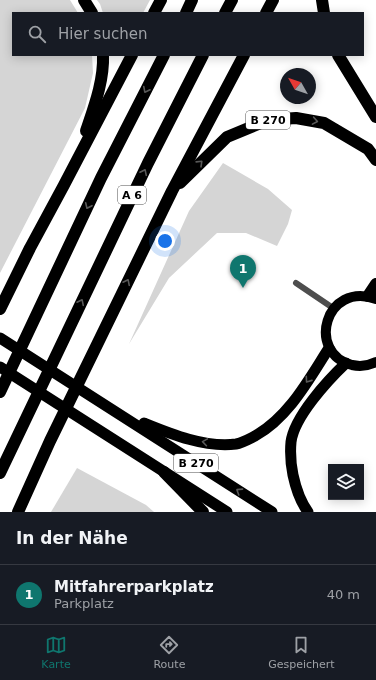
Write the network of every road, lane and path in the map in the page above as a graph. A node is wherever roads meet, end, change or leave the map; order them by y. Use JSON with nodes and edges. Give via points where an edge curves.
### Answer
{"nodes":[{"id":1,"x":84,"y":0,"type":"edge"},
{"id":2,"x":161,"y":0,"type":"edge"},
{"id":3,"x":192,"y":0,"type":"edge"},
{"id":4,"x":232,"y":0,"type":"edge"},
{"id":5,"x":273,"y":0,"type":"edge"},
{"id":6,"x":322,"y":0,"type":"edge"},
{"id":7,"x":91,"y":12,"type":"edge"},
{"id":8,"x":155,"y":12,"type":"edge"},
{"id":9,"x":186,"y":12,"type":"edge"},
{"id":10,"x":226,"y":12,"type":"edge"},
{"id":11,"x":267,"y":12,"type":"edge"},
{"id":12,"x":324,"y":12,"type":"edge"},
{"id":13,"x":103,"y":56,"type":"edge"},
{"id":14,"x":131,"y":56,"type":"edge"},
{"id":15,"x":163,"y":56,"type":"edge"},
{"id":16,"x":202,"y":56,"type":"edge"},
{"id":17,"x":243,"y":56,"type":"edge"},
{"id":18,"x":339,"y":56,"type":"edge"},
{"id":19,"x":376,"y":117,"type":"edge"},
{"id":20,"x":376,"y":160,"type":"edge"},
{"id":21,"x":64,"y":185,"type":"junction"},
{"id":22,"x":172,"y":191,"type":"junction"},
{"id":23,"x":296,"y":283,"type":"dead end"},
{"id":24,"x":376,"y":284,"type":"edge"},
{"id":25,"x":372,"y":298,"type":"edge"},
{"id":26,"x":2,"y":304,"type":"edge"},
{"id":27,"x":333,"y":308,"type":"junction"},
{"id":28,"x":0,"y":338,"type":"edge"},
{"id":29,"x":330,"y":348,"type":"junction"},
{"id":30,"x":376,"y":362,"type":"edge"},
{"id":31,"x":346,"y":363,"type":"junction"},
{"id":32,"x":0,"y":367,"type":"edge"},
{"id":33,"x":0,"y":392,"type":"edge"},
{"id":34,"x":119,"y":414,"type":"junction"},
{"id":35,"x":164,"y":472,"type":"junction"},
{"id":36,"x":0,"y":473,"type":"edge"},
{"id":37,"x":19,"y":510,"type":"edge"},
{"id":38,"x":202,"y":512,"type":"edge"},
{"id":39,"x":227,"y":512,"type":"edge"},
{"id":40,"x":272,"y":512,"type":"edge"},
{"id":41,"x":308,"y":512,"type":"edge"}],
"edges":[{"from":1,"to":7,"type":"highway"},
{"from":2,"to":8,"type":"highway"},
{"from":3,"to":9,"type":"highway"},
{"from":4,"to":10,"type":"highway"},
{"from":5,"to":11,"type":"highway"},
{"from":6,"to":12,"type":"highway"},
{"from":13,"to":21,"type":"highway","via":[[97,100]]},
{"from":14,"to":21,"type":"highway"},
{"from":15,"to":33,"type":"highway","one_way":true,"via":[[101,178]]},
{"from":36,"to":16,"type":"highway","number":"A 6","one_way":true,"via":[[148,163]]},
{"from":17,"to":22,"type":"highway"},
{"from":18,"to":19,"type":"highway"},
{"from":22,"to":20,"type":"highway","number":"B 270","one_way":true,"via":[[227,137],[268,120],[296,118],[324,123],[368,149]]},
{"from":21,"to":26,"type":"highway"},
{"from":37,"to":22,"type":"highway","one_way":true,"via":[[91,354]]},
{"from":23,"to":27,"type":"lane"},
{"from":24,"to":25,"type":"highway"},
{"from":25,"to":27,"type":"main road","via":[[355,296],[343,300]]},
{"from":27,"to":29,"type":"main road","via":[[327,321],[326,334]]},
{"from":28,"to":34,"type":"highway","number":"B 270"},
{"from":29,"to":31,"type":"main road"},
{"from":29,"to":34,"type":"highway","one_way":true,"via":[[297,396],[276,421],[250,439],[237,444],[201,442]]},
{"from":30,"to":31,"type":"main road","via":[[358,366]]},
{"from":31,"to":41,"type":"highway","via":[[329,379],[301,416],[291,441],[291,464],[295,486],[302,505]]},
{"from":32,"to":35,"type":"highway","number":"B 270"},
{"from":40,"to":34,"type":"highway","number":"B 270","one_way":true},
{"from":35,"to":38,"type":"highway"},
{"from":35,"to":39,"type":"highway","number":"B 270"}]}
